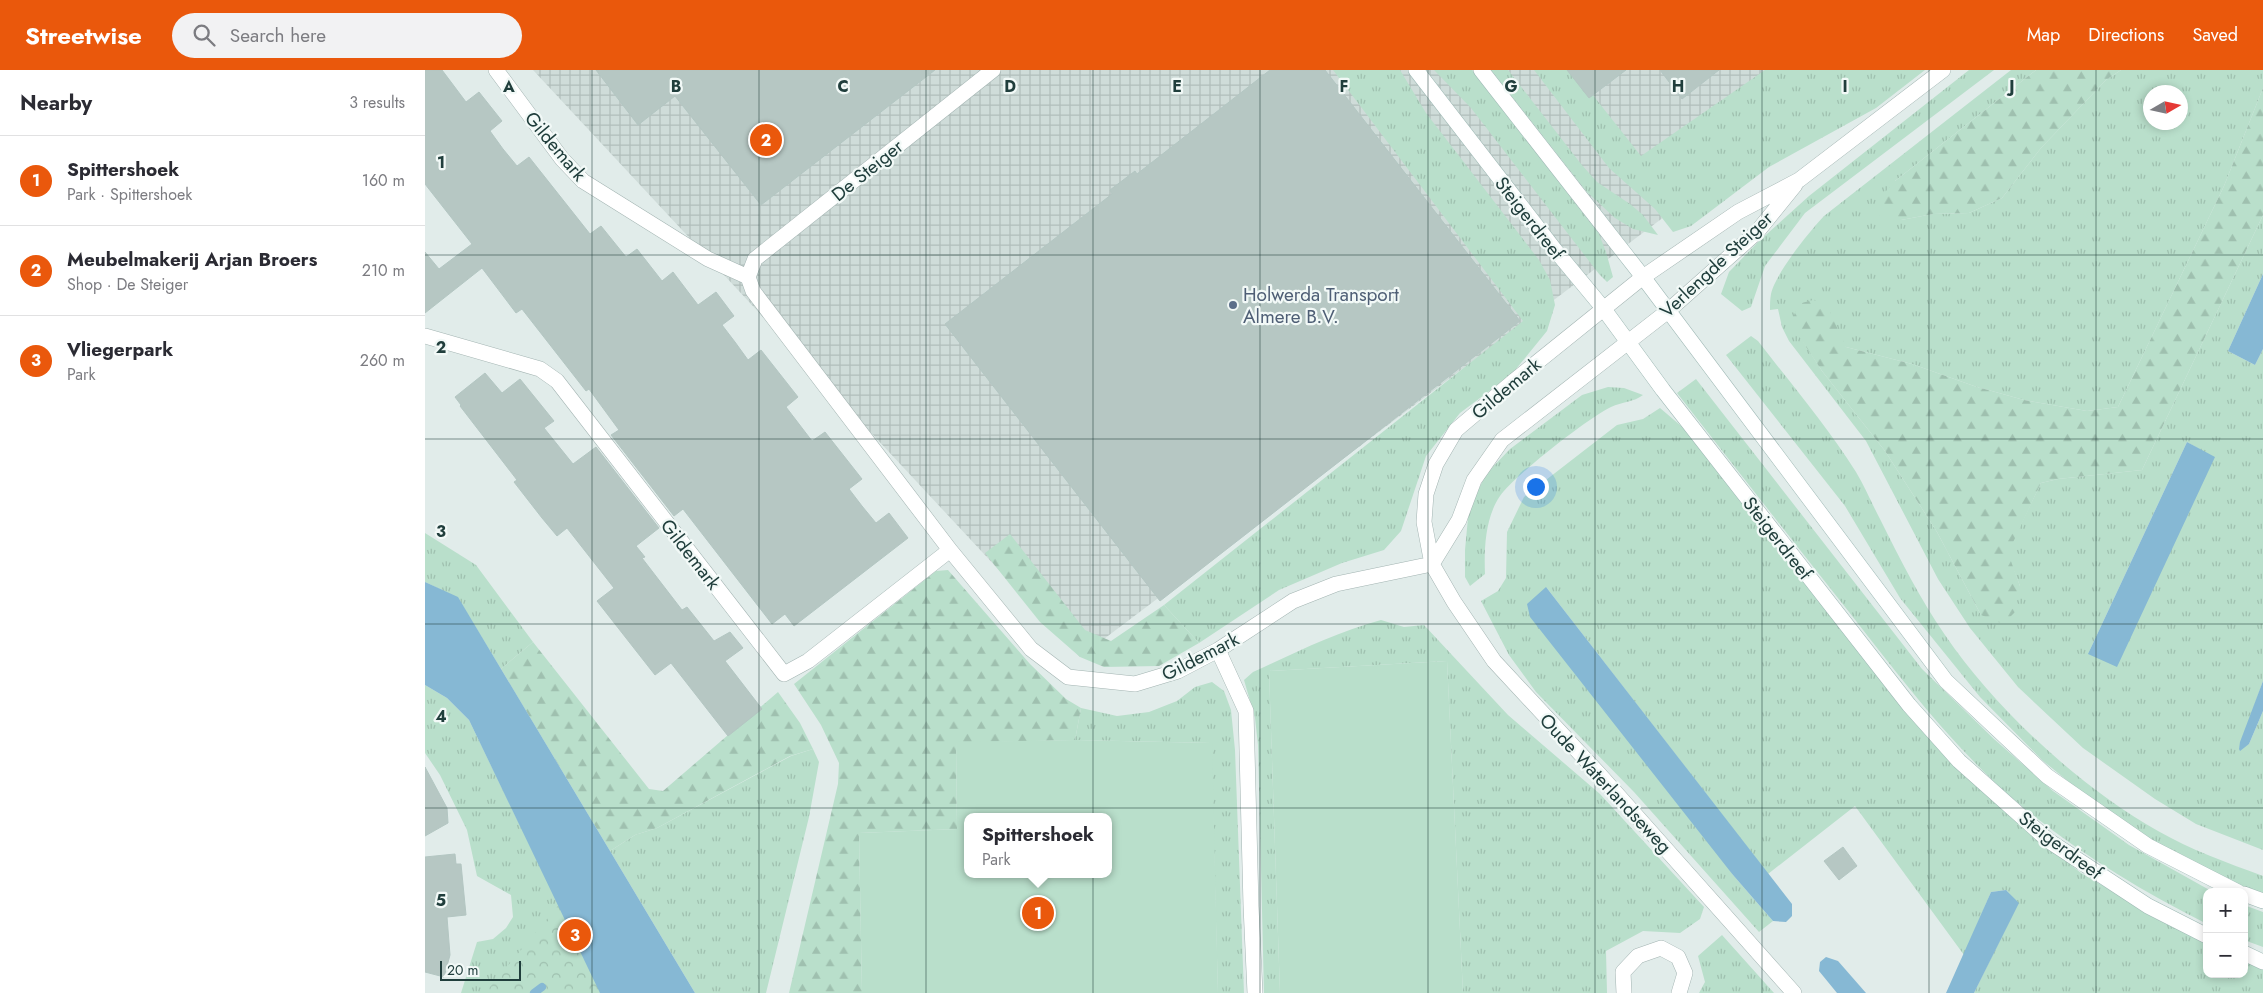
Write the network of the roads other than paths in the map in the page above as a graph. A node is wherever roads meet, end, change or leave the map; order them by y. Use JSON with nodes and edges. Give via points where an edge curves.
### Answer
{"nodes":[{"id":1,"x":496,"y":70,"type":"edge"},
{"id":2,"x":993,"y":70,"type":"edge"},
{"id":3,"x":1415,"y":70,"type":"edge"},
{"id":4,"x":1481,"y":70,"type":"edge"},
{"id":5,"x":1943,"y":70,"type":"edge"},
{"id":6,"x":1799,"y":180,"type":"junction"},
{"id":7,"x":748,"y":276,"type":"junction"},
{"id":8,"x":1643,"y":277,"type":"junction"},
{"id":9,"x":1603,"y":308,"type":"junction"},
{"id":10,"x":1668,"y":311,"type":"junction"},
{"id":11,"x":425,"y":336,"type":"edge"},
{"id":12,"x":1627,"y":342,"type":"junction"},
{"id":13,"x":950,"y":550,"type":"junction"},
{"id":14,"x":1432,"y":564,"type":"junction"},
{"id":15,"x":1218,"y":650,"type":"junction"},
{"id":16,"x":2230,"y":888,"type":"edge"},
{"id":17,"x":2248,"y":895,"type":"edge"},
{"id":18,"x":2263,"y":901,"type":"edge"},
{"id":19,"x":2203,"y":934,"type":"edge"},
{"id":20,"x":2248,"y":955,"type":"edge"},
{"id":21,"x":2263,"y":962,"type":"edge"},
{"id":22,"x":1255,"y":993,"type":"edge"},
{"id":23,"x":1624,"y":993,"type":"edge"},
{"id":24,"x":1679,"y":993,"type":"edge"},
{"id":25,"x":1793,"y":993,"type":"edge"}],
"edges":[{"from":1,"to":7,"type":"street","name":"Gildemark","via":[[562,159],[583,181],[708,259]]},
{"from":2,"to":7,"type":"street","name":"De Steiger","via":[[755,259]]},
{"from":3,"to":9,"type":"street","name":"Steigerdreef"},
{"from":4,"to":8,"type":"street"},
{"from":5,"to":6,"type":"street","name":"Verlengde Steiger"},
{"from":6,"to":8,"type":"street","name":"Verlengde Steiger","via":[[1738,212]]},
{"from":6,"to":10,"type":"street","name":"Verlengde Steiger","via":[[1757,232]]},
{"from":7,"to":13,"type":"street","name":"Gildemark","via":[[753,291]]},
{"from":8,"to":9,"type":"street","name":"Gildemark"},
{"from":8,"to":10,"type":"street"},
{"from":9,"to":12,"type":"street","name":"Steigerdreef"},
{"from":9,"to":14,"type":"street","name":"Gildemark","via":[[1456,430],[1436,464],[1427,494],[1425,522]]},
{"from":10,"to":12,"type":"street","name":"Verlengde Steiger"},
{"from":10,"to":16,"type":"street","via":[[1946,681],[2047,776],[2148,846]]},
{"from":11,"to":13,"type":"street","name":"Gildemark","via":[[540,369],[557,381],[784,674],[808,661]]},
{"from":12,"to":14,"type":"street","name":"Gildemark","via":[[1502,440],[1474,480],[1459,520]]},
{"from":12,"to":19,"type":"street","name":"Steigerdreef","via":[[1909,705],[1959,761],[2049,841],[2148,906]]},
{"from":13,"to":15,"type":"street","name":"Gildemark","via":[[1031,649],[1068,677],[1135,684],[1178,671]]},
{"from":14,"to":15,"type":"street","name":"Gildemark","via":[[1336,584],[1293,601]]},
{"from":14,"to":25,"type":"street","name":"Oude Waterlandseweg","via":[[1453,602],[1494,661],[1607,782]]},
{"from":15,"to":22,"type":"street","via":[[1246,711]]},
{"from":17,"to":18,"type":"street"},
{"from":20,"to":21,"type":"street"},
{"from":23,"to":24,"type":"street","via":[[1623,972],[1638,956],[1661,948],[1678,957],[1685,973]]}]}
